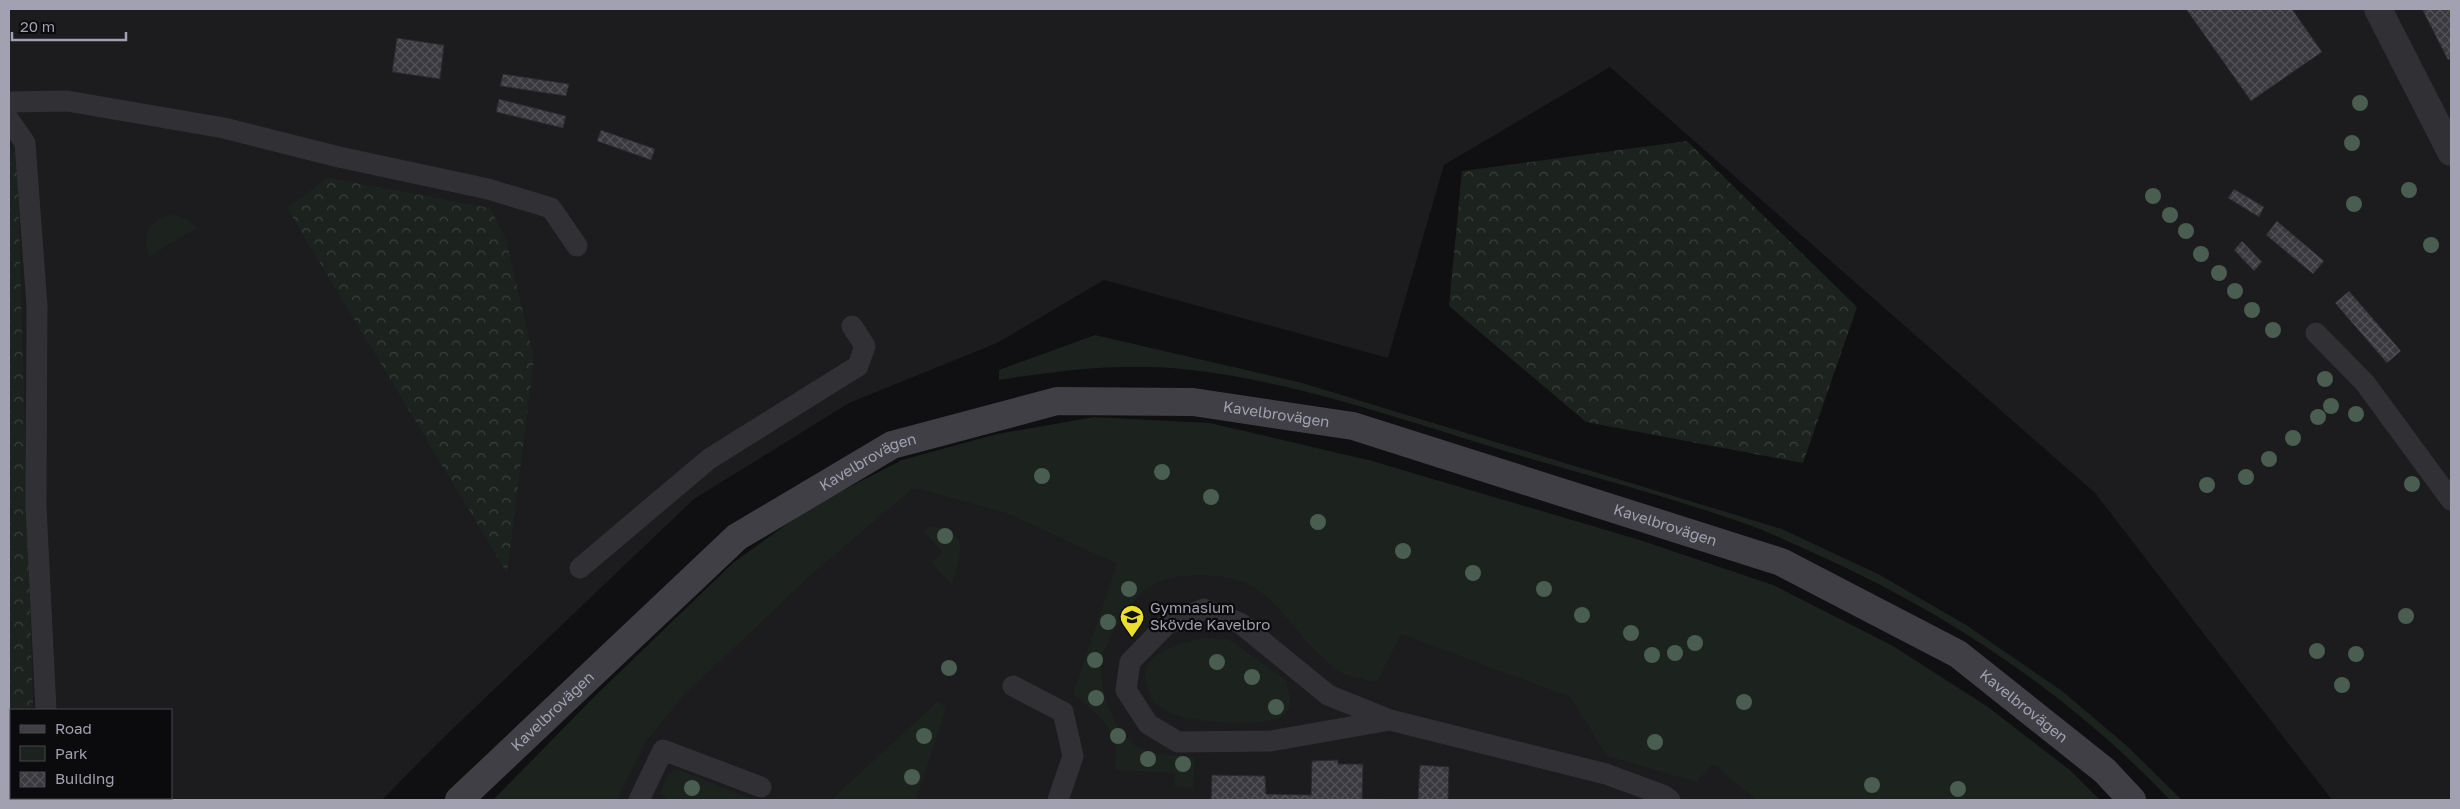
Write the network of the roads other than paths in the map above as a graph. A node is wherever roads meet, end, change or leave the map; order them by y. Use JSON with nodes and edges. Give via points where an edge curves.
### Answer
{"nodes":[{"id":1,"x":2378,"y":9,"type":"edge"},
{"id":2,"x":9,"y":102,"type":"edge"},
{"id":3,"x":9,"y":120,"type":"edge"},
{"id":4,"x":2451,"y":152,"type":"edge"},
{"id":5,"x":577,"y":246,"type":"dead end"},
{"id":6,"x":852,"y":326,"type":"dead end"},
{"id":7,"x":2316,"y":333,"type":"dead end"},
{"id":8,"x":2451,"y":500,"type":"edge"},
{"id":9,"x":580,"y":568,"type":"dead end"},
{"id":10,"x":1013,"y":686,"type":"dead end"},
{"id":11,"x":46,"y":709,"type":"edge"},
{"id":12,"x":1390,"y":720,"type":"junction"},
{"id":13,"x":761,"y":787,"type":"dead end"},
{"id":14,"x":459,"y":800,"type":"edge"},
{"id":15,"x":639,"y":800,"type":"edge"},
{"id":16,"x":1058,"y":800,"type":"edge"},
{"id":17,"x":1670,"y":800,"type":"edge"},
{"id":18,"x":2132,"y":800,"type":"edge"}],
"edges":[{"from":1,"to":4,"type":"street"},
{"from":2,"to":5,"type":"lane","via":[[67,101],[224,128],[488,189],[551,208]]},
{"from":3,"to":11,"type":"lane","via":[[25,143],[37,306],[36,506]]},
{"from":6,"to":9,"type":"lane","via":[[865,346],[858,366],[709,459]]},
{"from":7,"to":8,"type":"lane","via":[[2365,383]]},
{"from":10,"to":16,"type":"lane","via":[[1063,712],[1073,756]]},
{"from":12,"to":12,"type":"lane","via":[[1328,695],[1240,623],[1204,609],[1167,624],[1130,662],[1126,690],[1148,724],[1178,742],[1271,741]]},
{"from":12,"to":17,"type":"lane","via":[[1606,774]]},
{"from":13,"to":15,"type":"lane","via":[[663,750]]},
{"from":14,"to":18,"type":"main road","name":"Kavelbrovägen","via":[[737,537],[892,445],[1057,401],[1193,402],[1353,426],[1781,562],[1958,654],[2105,771]]}]}
